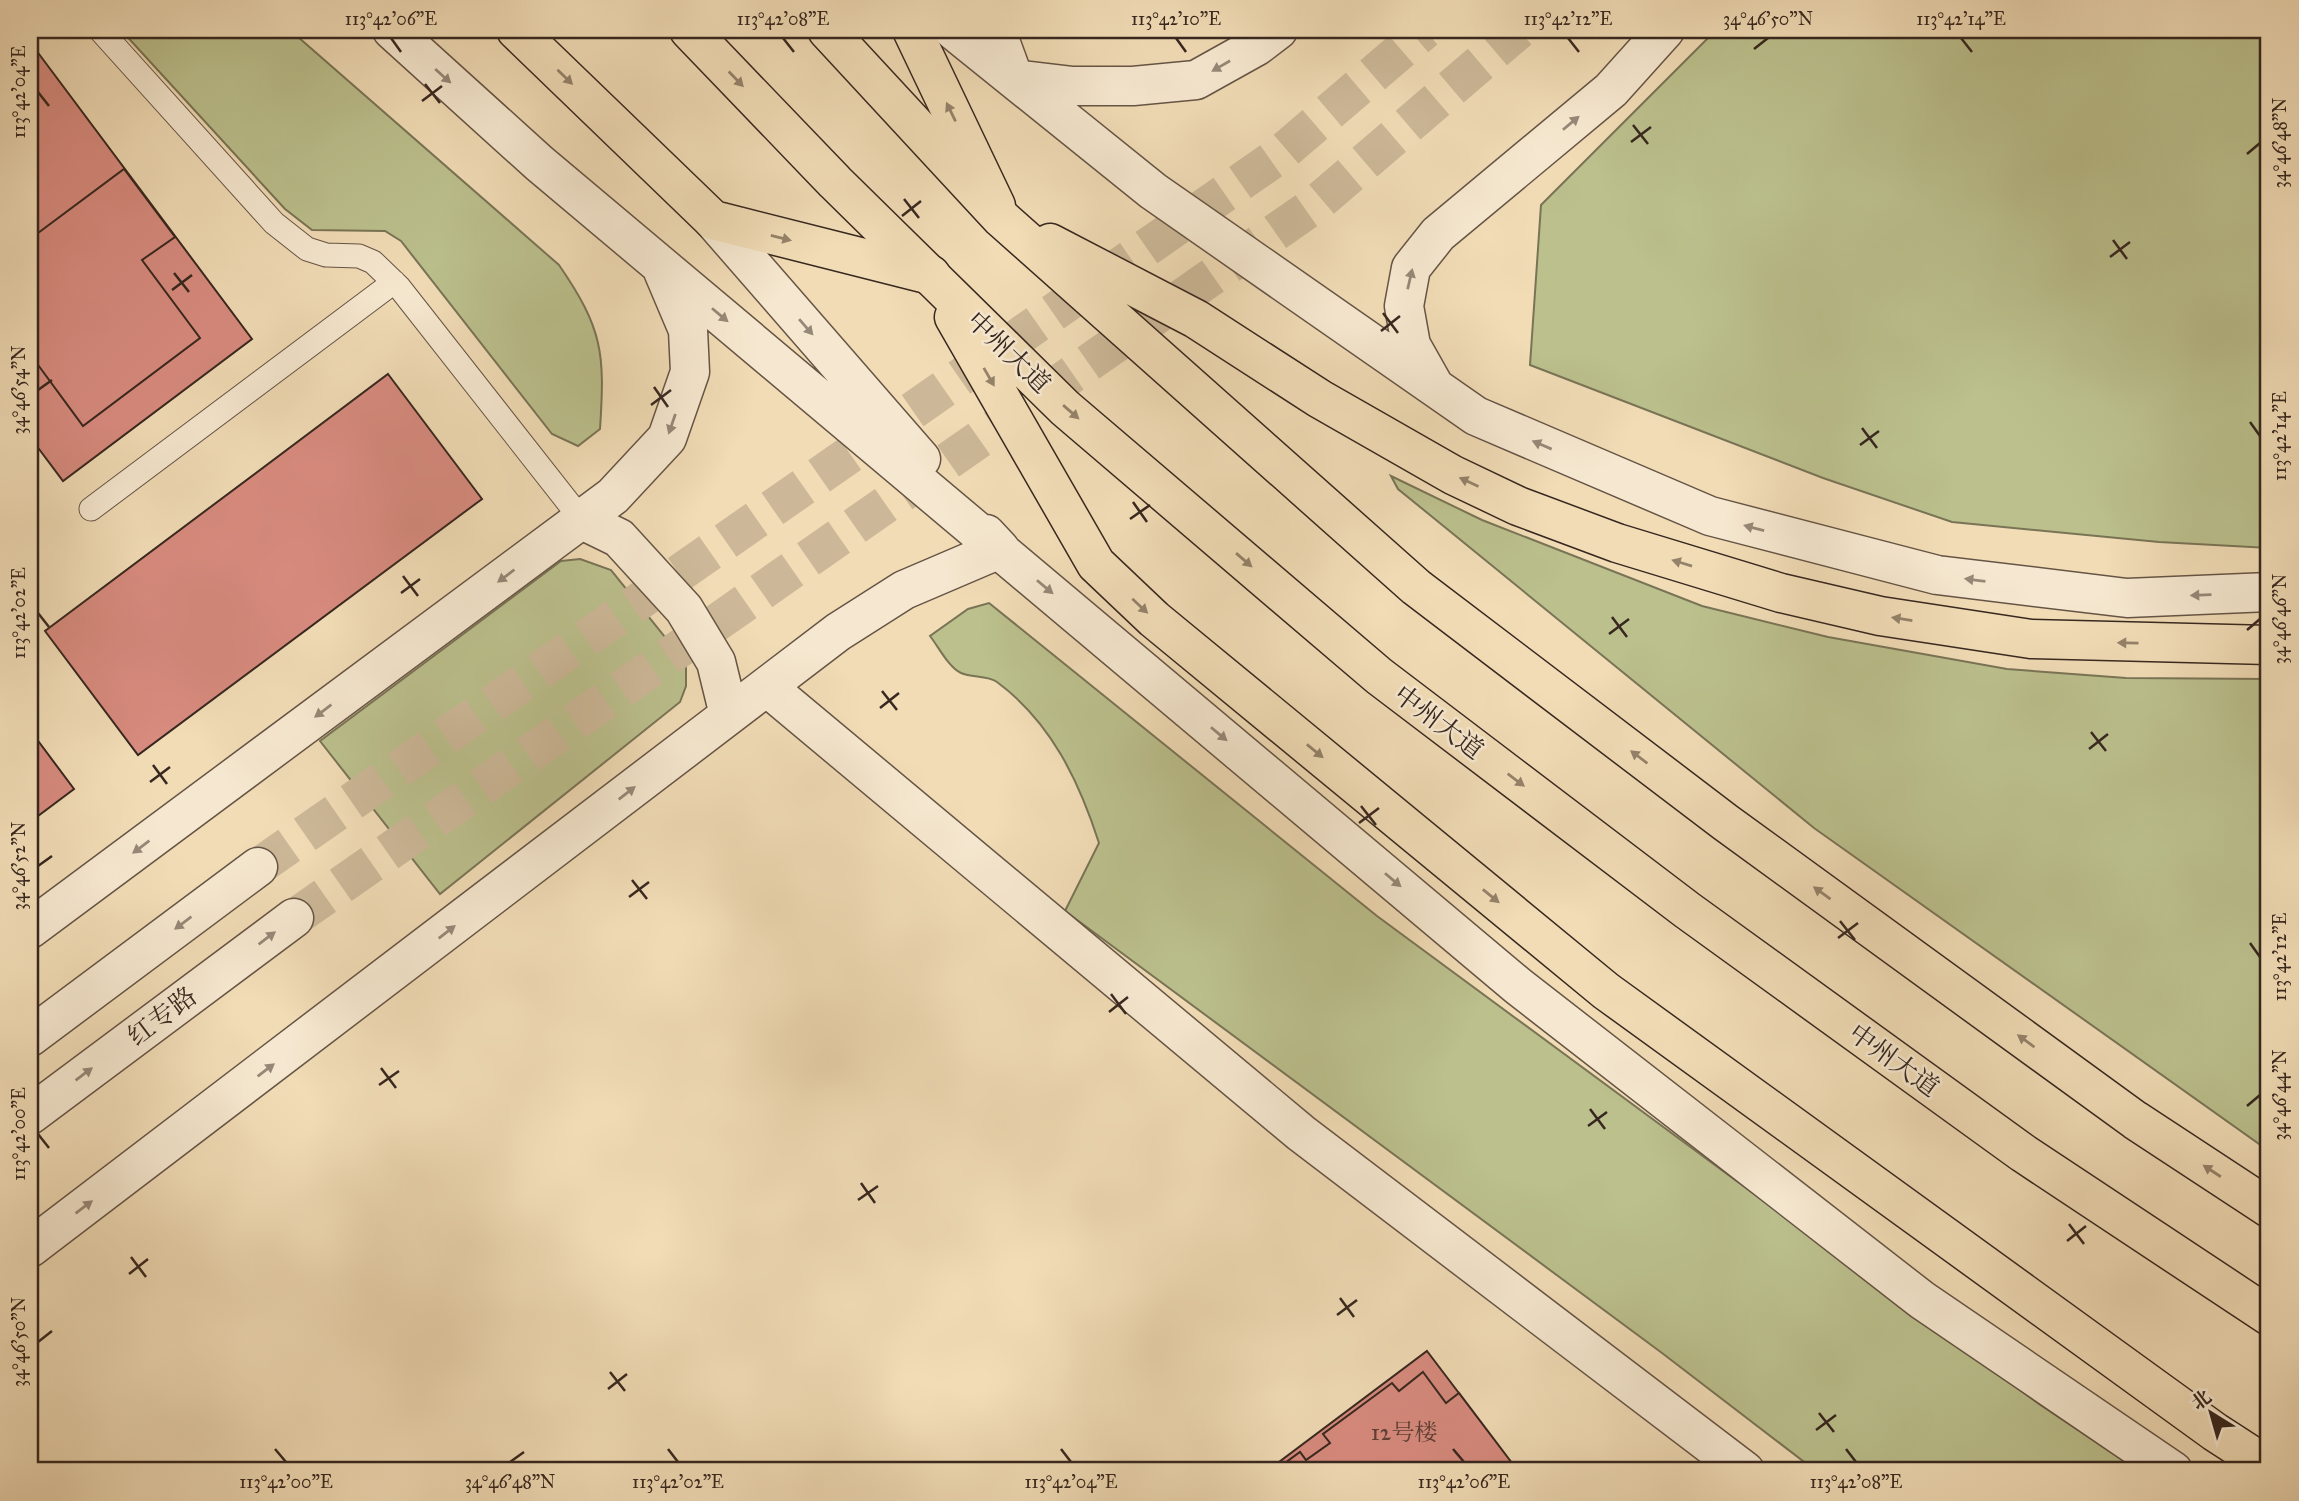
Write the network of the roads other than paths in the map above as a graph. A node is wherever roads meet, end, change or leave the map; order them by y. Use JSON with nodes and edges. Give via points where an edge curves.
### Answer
{"nodes":[{"id":1,"x":100,"y":30,"type":"edge"},
{"id":2,"x":392,"y":30,"type":"edge"},
{"id":3,"x":516,"y":30,"type":"edge"},
{"id":4,"x":689,"y":30,"type":"edge"},
{"id":5,"x":827,"y":30,"type":"edge"},
{"id":6,"x":912,"y":30,"type":"edge"},
{"id":7,"x":953,"y":30,"type":"edge"},
{"id":8,"x":996,"y":30,"type":"edge"},
{"id":9,"x":1278,"y":30,"type":"edge"},
{"id":10,"x":1665,"y":30,"type":"edge"},
{"id":11,"x":1014,"y":79,"type":"junction"},
{"id":12,"x":1002,"y":218,"type":"junction"},
{"id":13,"x":713,"y":220,"type":"junction"},
{"id":14,"x":661,"y":266,"type":"junction"},
{"id":15,"x":930,"y":275,"type":"junction"},
{"id":16,"x":394,"y":282,"type":"junction"},
{"id":17,"x":1435,"y":388,"type":"junction"},
{"id":18,"x":91,"y":509,"type":"dead end"},
{"id":19,"x":582,"y":520,"type":"junction"},
{"id":20,"x":1000,"y":550,"type":"junction"},
{"id":21,"x":2269,"y":592,"type":"edge"},
{"id":22,"x":2269,"y":645,"type":"edge"},
{"id":23,"x":767,"y":687,"type":"junction"},
{"id":24,"x":729,"y":715,"type":"junction"},
{"id":25,"x":258,"y":867,"type":"tunnel mouth"},
{"id":26,"x":294,"y":918,"type":"tunnel mouth"},
{"id":27,"x":30,"y":929,"type":"edge"},
{"id":28,"x":30,"y":1037,"type":"edge"},
{"id":29,"x":30,"y":1115,"type":"edge"},
{"id":30,"x":2269,"y":1209,"type":"edge"},
{"id":31,"x":30,"y":1248,"type":"edge"},
{"id":32,"x":2269,"y":1316,"type":"edge"},
{"id":33,"x":2269,"y":1467,"type":"edge"},
{"id":34,"x":1745,"y":1471,"type":"edge"},
{"id":35,"x":2173,"y":1471,"type":"edge"}],
"edges":[{"from":1,"to":16,"type":"lane","via":[[274,223],[307,249],[359,256],[373,262]]},
{"from":2,"to":14,"type":"street","one_way":true},
{"from":3,"to":13,"type":"main road","one_way":true},
{"from":4,"to":15,"type":"main road","name":"中州大道","one_way":true},
{"from":5,"to":12,"type":"main road"},
{"from":12,"to":6,"type":"main road","one_way":true},
{"from":7,"to":11,"type":"street"},
{"from":8,"to":11,"type":"street"},
{"from":9,"to":11,"type":"street","one_way":true,"via":[[1196,80],[1073,86]]},
{"from":17,"to":10,"type":"street","one_way":true,"via":[[1411,345],[1404,306],[1412,268],[1438,234],[1611,90]]},
{"from":11,"to":17,"type":"street","via":[[1153,191]]},
{"from":22,"to":12,"type":"main road","one_way":true,"via":[[2031,639],[1880,616],[1781,593],[1617,543],[1518,506],[1453,475],[1320,399],[1196,318]]},
{"from":30,"to":12,"type":"main road","one_way":true,"via":[[2135,1120],[1736,830],[1416,587]]},
{"from":13,"to":15,"type":"main road","one_way":true},
{"from":13,"to":20,"type":"street","one_way":true},
{"from":14,"to":19,"type":"street","one_way":true,"via":[[688,330],[690,372],[667,438],[613,496]]},
{"from":14,"to":20,"type":"street","one_way":true},
{"from":15,"to":32,"type":"main road","name":"中州大道","one_way":true,"via":[[1065,408],[1379,676],[1687,910],[2011,1145]]},
{"from":15,"to":33,"type":"main road","one_way":true,"via":[[1096,564],[1154,619],[1606,990]]},
{"from":16,"to":18,"type":"lane"},
{"from":16,"to":19,"type":"lane"},
{"from":21,"to":17,"type":"street","one_way":true,"via":[[2127,598],[1937,575],[1853,555],[1710,516],[1476,416]]},
{"from":19,"to":24,"type":"street","via":[[619,538],[684,609],[716,662]]},
{"from":19,"to":27,"type":"street","one_way":true},
{"from":20,"to":23,"type":"street","via":[[904,590],[838,632]]},
{"from":20,"to":35,"type":"street","one_way":true,"via":[[1518,986],[1922,1300]]},
{"from":23,"to":24,"type":"street"},
{"from":23,"to":34,"type":"street","via":[[1301,1133]]},
{"from":31,"to":24,"type":"street","one_way":true},
{"from":25,"to":28,"type":"street","one_way":true},
{"from":29,"to":26,"type":"street","name":"红专路","one_way":true}]}
